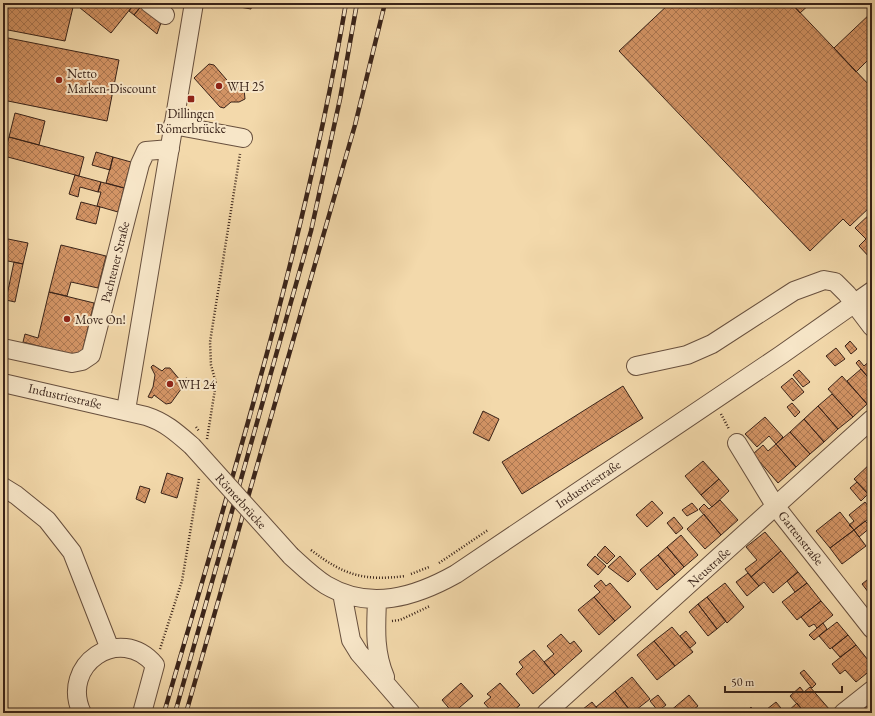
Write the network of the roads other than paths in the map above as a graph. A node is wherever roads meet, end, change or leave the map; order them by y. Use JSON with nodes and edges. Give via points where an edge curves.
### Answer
{"nodes":[{"id":1,"x":149,"y":3,"type":"edge"},
{"id":2,"x":194,"y":3,"type":"edge"},
{"id":3,"x":165,"y":15,"type":"dead end"},
{"id":4,"x":173,"y":125,"type":"junction"},
{"id":5,"x":243,"y":138,"type":"road end"},
{"id":6,"x":170,"y":149,"type":"junction"},
{"id":7,"x":872,"y":291,"type":"edge"},
{"id":8,"x":854,"y":304,"type":"junction"},
{"id":9,"x":872,"y":327,"type":"edge"},
{"id":10,"x":3,"y":348,"type":"edge"},
{"id":11,"x":636,"y":366,"type":"dead end"},
{"id":12,"x":3,"y":383,"type":"edge"},
{"id":13,"x":126,"y":410,"type":"junction"},
{"id":14,"x":872,"y":419,"type":"edge"},
{"id":15,"x":737,"y":443,"type":"dead end"},
{"id":16,"x":199,"y":444,"type":"joint"},
{"id":17,"x":3,"y":487,"type":"edge"},
{"id":18,"x":776,"y":507,"type":"junction"},
{"id":19,"x":298,"y":551,"type":"joint"},
{"id":20,"x":342,"y":593,"type":"junction"},
{"id":21,"x":377,"y":600,"type":"junction"},
{"id":22,"x":872,"y":629,"type":"edge"},
{"id":23,"x":110,"y":649,"type":"junction"},
{"id":24,"x":391,"y":690,"type":"junction"},
{"id":25,"x":872,"y":690,"type":"edge"},
{"id":26,"x":82,"y":713,"type":"edge"},
{"id":27,"x":142,"y":713,"type":"edge"},
{"id":28,"x":411,"y":713,"type":"edge"},
{"id":29,"x":546,"y":713,"type":"edge"},
{"id":30,"x":843,"y":713,"type":"edge"}],
"edges":[{"from":1,"to":3,"type":"street"},
{"from":2,"to":4,"type":"street"},
{"from":4,"to":5,"type":"street"},
{"from":4,"to":6,"type":"street"},
{"from":6,"to":10,"type":"street","name":"Pachtener Straße","via":[[146,151],[140,164],[91,355],[82,361],[72,363]]},
{"from":6,"to":13,"type":"street"},
{"from":7,"to":8,"type":"street","name":"Industriestraße"},
{"from":8,"to":9,"type":"street"},
{"from":8,"to":11,"type":"street","via":[[835,282],[824,280],[794,291],[712,344],[687,355]]},
{"from":8,"to":21,"type":"street","name":"Industriestraße","via":[[456,574],[408,596]]},
{"from":12,"to":13,"type":"street","name":"Industriestraße"},
{"from":13,"to":16,"type":"street","name":"Industriestraße","via":[[160,421]]},
{"from":14,"to":18,"type":"street","name":"Neustraße"},
{"from":15,"to":18,"type":"street","name":"Gartenstraße"},
{"from":16,"to":19,"type":"street","name":"Römerbrücke","bridge":true},
{"from":17,"to":23,"type":"street","via":[[47,520],[72,552]]},
{"from":18,"to":22,"type":"street","name":"Gartenstraße"},
{"from":18,"to":29,"type":"street","name":"Neustraße"},
{"from":19,"to":20,"type":"street","name":"Industriestraße","via":[[312,575]]},
{"from":20,"to":21,"type":"street","name":"Industriestraße"},
{"from":20,"to":24,"type":"street","via":[[351,640]]},
{"from":21,"to":24,"type":"street","via":[[375,639],[378,662]]},
{"from":23,"to":26,"type":"street","via":[[97,654],[86,664],[79,677],[76,691]]},
{"from":23,"to":27,"type":"street","via":[[124,647],[138,650],[149,657],[155,665]]},
{"from":24,"to":28,"type":"street"},
{"from":25,"to":30,"type":"street"}]}
